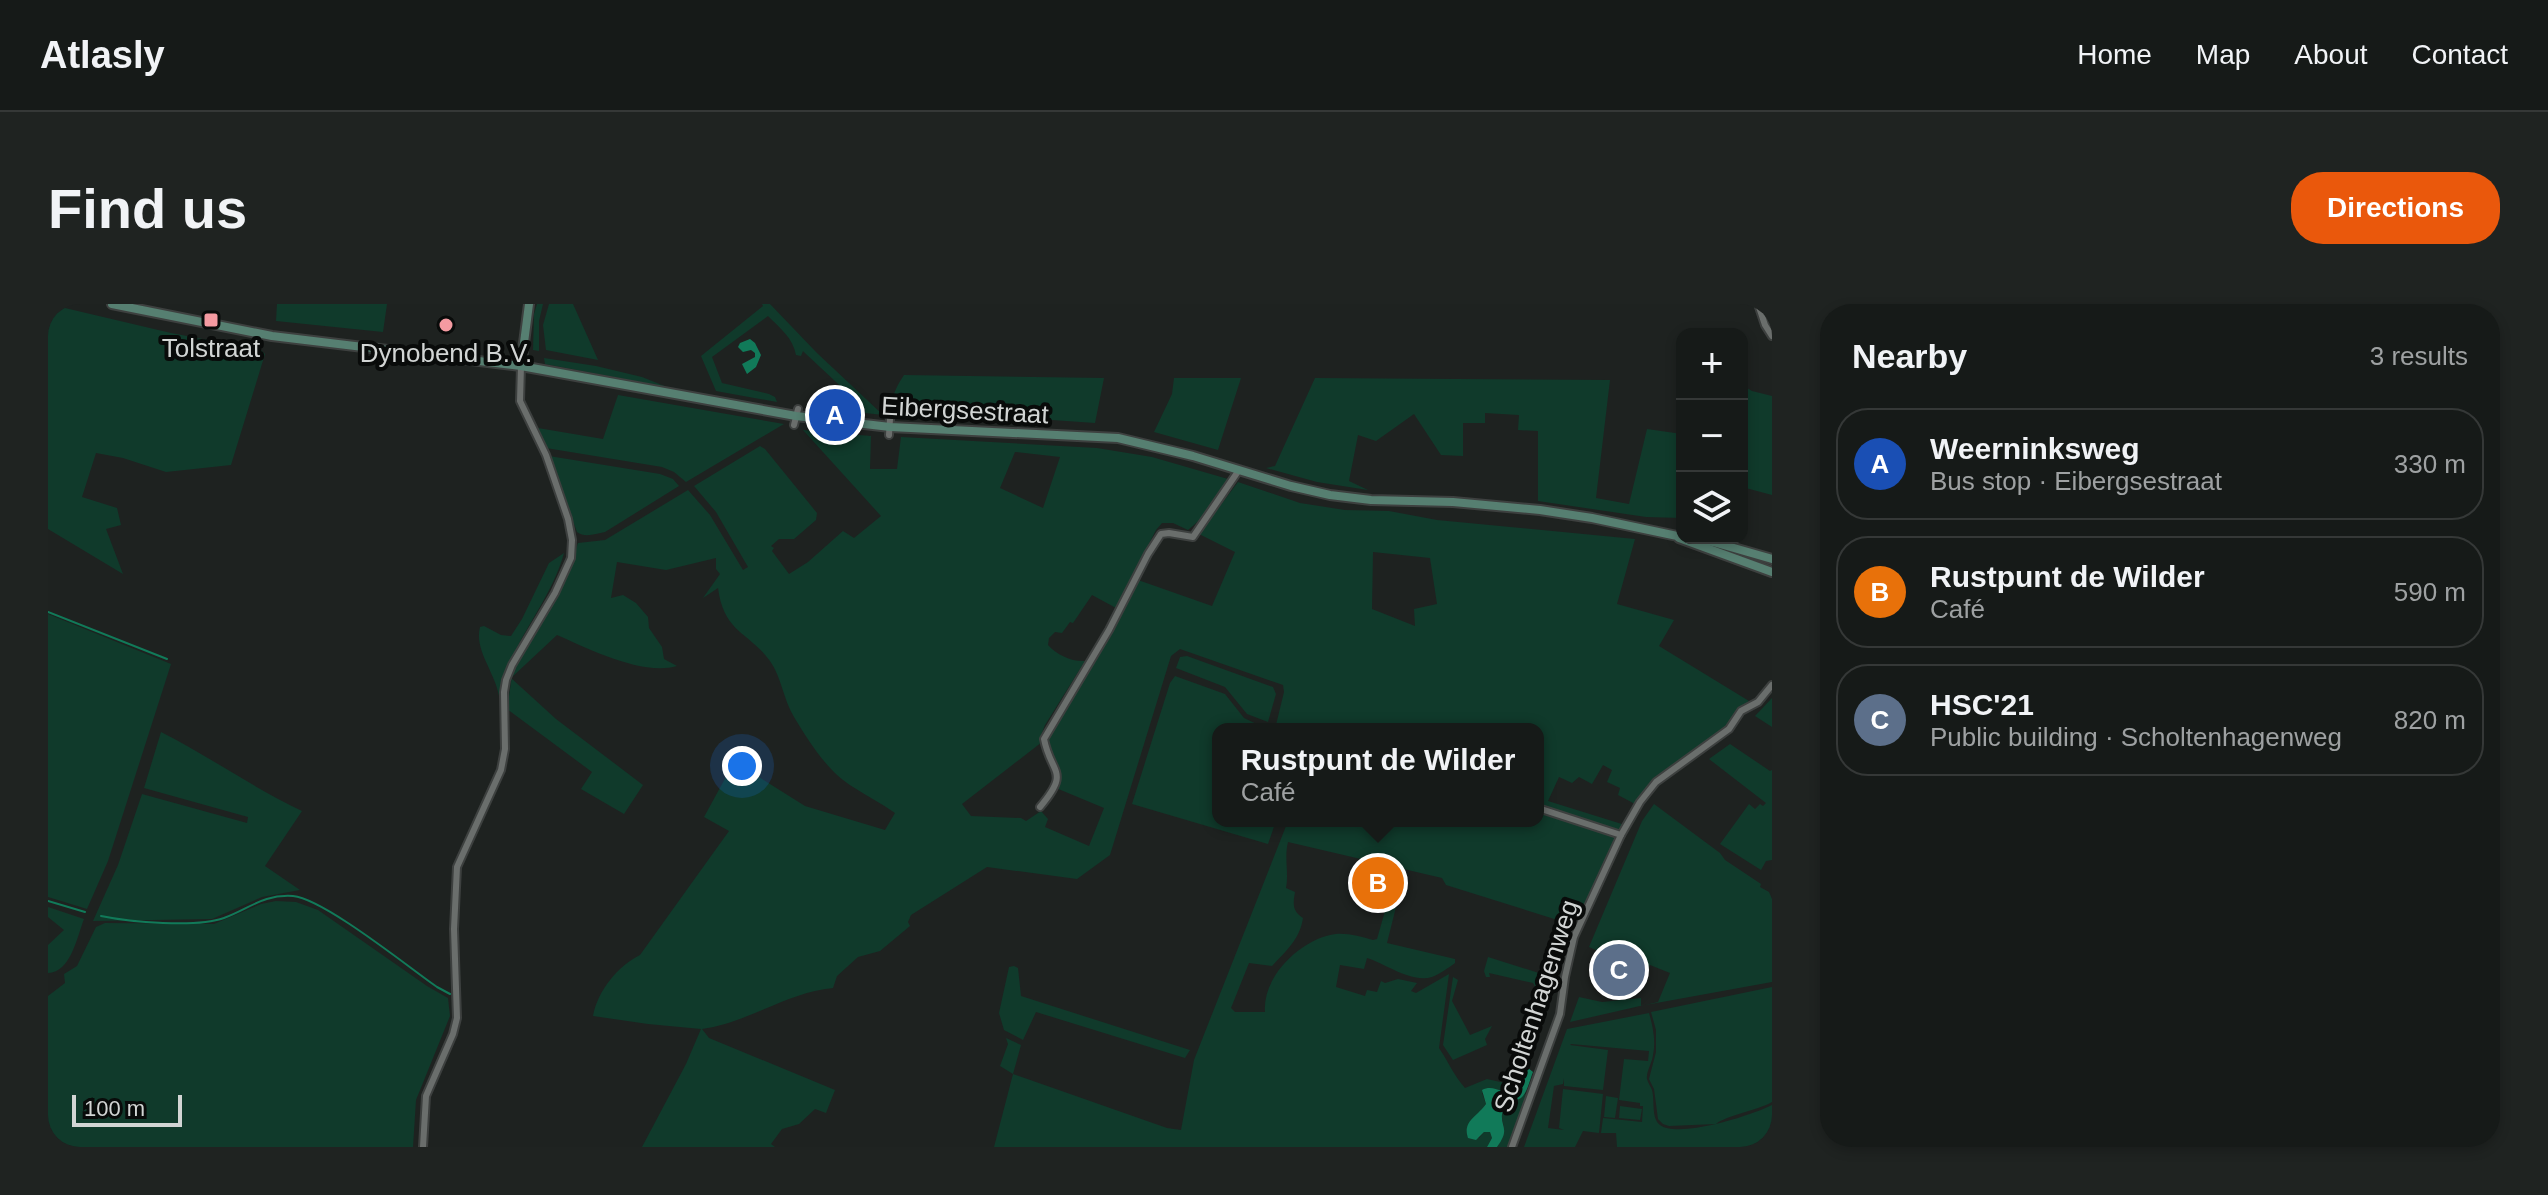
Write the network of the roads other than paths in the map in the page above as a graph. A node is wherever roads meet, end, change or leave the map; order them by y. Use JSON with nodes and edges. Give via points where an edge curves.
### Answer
{"nodes":[{"id":1,"x":112,"y":304,"type":"edge"},
{"id":2,"x":529,"y":304,"type":"edge"},
{"id":3,"x":1758,"y":304,"type":"edge"},
{"id":4,"x":1772,"y":336,"type":"edge"},
{"id":5,"x":521,"y":366,"type":"junction"},
{"id":6,"x":887,"y":410,"type":"dead end"},
{"id":7,"x":889,"y":431,"type":"junction"},
{"id":8,"x":1239,"y":470,"type":"junction"},
{"id":9,"x":1671,"y":535,"type":"junction"},
{"id":10,"x":1676,"y":536,"type":"edge"},
{"id":11,"x":1720,"y":544,"type":"edge"},
{"id":12,"x":1772,"y":559,"type":"edge"},
{"id":13,"x":1772,"y":572,"type":"edge"},
{"id":14,"x":1772,"y":685,"type":"edge"},
{"id":15,"x":1040,"y":807,"type":"dead end"},
{"id":16,"x":1544,"y":810,"type":"edge"},
{"id":17,"x":1621,"y":835,"type":"junction"},
{"id":18,"x":423,"y":1147,"type":"edge"},
{"id":19,"x":1512,"y":1147,"type":"edge"}],
"edges":[{"from":1,"to":5,"type":"main road","name":"Eibergsestraat","via":[[276,337]]},
{"from":2,"to":5,"type":"main road"},
{"from":3,"to":4,"type":"street"},
{"from":5,"to":7,"type":"main road","name":"Eibergsestraat"},
{"from":5,"to":18,"type":"street","via":[[520,401],[568,519],[571,558],[506,680],[501,770],[457,867],[457,1018],[426,1096]]},
{"from":6,"to":7,"type":"street"},
{"from":7,"to":8,"type":"main road","name":"Eibergsestraat","via":[[1118,438]]},
{"from":8,"to":9,"type":"main road","name":"Eibergsestraat","via":[[1330,495],[1540,510]]},
{"from":8,"to":15,"type":"street","via":[[1193,537],[1161,534],[1148,554],[1044,739],[1058,773]]},
{"from":9,"to":10,"type":"main road","name":"Eibergsestraat"},
{"from":9,"to":13,"type":"main road","name":"Eibergsestraat"},
{"from":11,"to":12,"type":"main road","name":"Eibergsestraat"},
{"from":14,"to":17,"type":"street","name":"Scholtenhagenweg","via":[[1729,729],[1656,782]]},
{"from":16,"to":17,"type":"street"},
{"from":17,"to":19,"type":"street","name":"Scholtenhagenweg","via":[[1574,937],[1560,1014]]}]}
